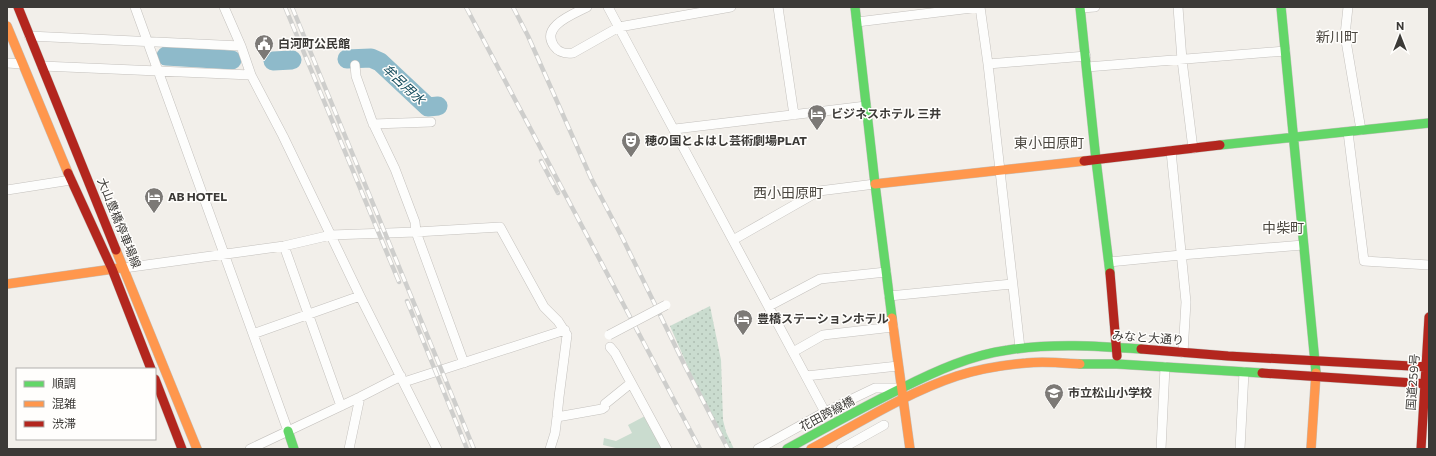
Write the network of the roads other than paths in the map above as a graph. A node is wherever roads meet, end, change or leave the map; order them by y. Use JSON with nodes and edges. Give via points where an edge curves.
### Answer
{"nodes":[{"id":1,"x":18,"y":7,"type":"edge"},
{"id":2,"x":135,"y":7,"type":"edge"},
{"id":3,"x":224,"y":7,"type":"edge"},
{"id":4,"x":587,"y":7,"type":"edge"},
{"id":5,"x":608,"y":7,"type":"edge"},
{"id":6,"x":731,"y":7,"type":"edge"},
{"id":7,"x":778,"y":7,"type":"edge"},
{"id":8,"x":855,"y":7,"type":"edge"},
{"id":9,"x":980,"y":7,"type":"edge"},
{"id":10,"x":1094,"y":7,"type":"edge"},
{"id":11,"x":1178,"y":7,"type":"edge"},
{"id":12,"x":1280,"y":7,"type":"edge"},
{"id":13,"x":1348,"y":7,"type":"edge"},
{"id":14,"x":1080,"y":8,"type":"edge"},
{"id":15,"x":857,"y":22,"type":"junction"},
{"id":16,"x":619,"y":28,"type":"junction"},
{"id":17,"x":8,"y":31,"type":"edge"},
{"id":18,"x":31,"y":40,"type":"junction"},
{"id":19,"x":147,"y":41,"type":"junction"},
{"id":20,"x":241,"y":46,"type":"junction"},
{"id":21,"x":1285,"y":51,"type":"junction"},
{"id":22,"x":1086,"y":56,"type":"junction"},
{"id":23,"x":1182,"y":60,"type":"junction"},
{"id":24,"x":7,"y":63,"type":"edge"},
{"id":25,"x":22,"y":63,"type":"junction"},
{"id":26,"x":988,"y":64,"type":"junction"},
{"id":27,"x":41,"y":65,"type":"junction"},
{"id":28,"x":355,"y":65,"type":"dead end"},
{"id":29,"x":1087,"y":67,"type":"junction"},
{"id":30,"x":158,"y":71,"type":"junction"},
{"id":31,"x":251,"y":75,"type":"junction"},
{"id":32,"x":866,"y":106,"type":"junction"},
{"id":33,"x":794,"y":115,"type":"junction"},
{"id":34,"x":431,"y":122,"type":"dead end"},
{"id":35,"x":1429,"y":123,"type":"edge"},
{"id":36,"x":373,"y":124,"type":"junction"},
{"id":37,"x":675,"y":129,"type":"junction"},
{"id":38,"x":1361,"y":130,"type":"junction"},
{"id":39,"x":1348,"y":132,"type":"junction"},
{"id":40,"x":1293,"y":138,"type":"junction"},
{"id":41,"x":1193,"y":149,"type":"junction"},
{"id":42,"x":1171,"y":152,"type":"junction"},
{"id":43,"x":1096,"y":160,"type":"junction"},
{"id":44,"x":999,"y":170,"type":"junction"},
{"id":45,"x":71,"y":180,"type":"junction"},
{"id":46,"x":875,"y":184,"type":"junction"},
{"id":47,"x":7,"y":190,"type":"edge"},
{"id":48,"x":416,"y":232,"type":"junction"},
{"id":49,"x":331,"y":235,"type":"junction"},
{"id":50,"x":733,"y":240,"type":"junction"},
{"id":51,"x":1303,"y":245,"type":"junction"},
{"id":52,"x":284,"y":246,"type":"junction"},
{"id":53,"x":225,"y":254,"type":"junction"},
{"id":54,"x":1181,"y":255,"type":"junction"},
{"id":55,"x":1109,"y":262,"type":"junction"},
{"id":56,"x":1429,"y":265,"type":"edge"},
{"id":57,"x":124,"y":268,"type":"junction"},
{"id":58,"x":112,"y":269,"type":"junction"},
{"id":59,"x":886,"y":272,"type":"junction"},
{"id":60,"x":7,"y":284,"type":"edge"},
{"id":61,"x":1012,"y":284,"type":"junction"},
{"id":62,"x":360,"y":296,"type":"junction"},
{"id":63,"x":889,"y":296,"type":"junction"},
{"id":64,"x":666,"y":305,"type":"dead end"},
{"id":65,"x":769,"y":306,"type":"junction"},
{"id":66,"x":308,"y":314,"type":"junction"},
{"id":67,"x":1429,"y":317,"type":"edge"},
{"id":68,"x":893,"y":327,"type":"junction"},
{"id":69,"x":564,"y":330,"type":"junction"},
{"id":70,"x":253,"y":334,"type":"junction"},
{"id":71,"x":609,"y":335,"type":"dead end"},
{"id":72,"x":610,"y":347,"type":"dead end"},
{"id":73,"x":1020,"y":348,"type":"junction"},
{"id":74,"x":1116,"y":348,"type":"junction"},
{"id":75,"x":793,"y":352,"type":"junction"},
{"id":76,"x":1183,"y":353,"type":"junction"},
{"id":77,"x":1314,"y":361,"type":"junction"},
{"id":78,"x":464,"y":363,"type":"junction"},
{"id":79,"x":1117,"y":364,"type":"junction"},
{"id":80,"x":898,"y":366,"type":"junction"},
{"id":81,"x":1165,"y":367,"type":"junction"},
{"id":82,"x":1427,"y":367,"type":"edge"},
{"id":83,"x":151,"y":368,"type":"edge"},
{"id":84,"x":1244,"y":372,"type":"junction"},
{"id":85,"x":806,"y":376,"type":"junction"},
{"id":86,"x":1316,"y":376,"type":"junction"},
{"id":87,"x":402,"y":379,"type":"junction"},
{"id":88,"x":156,"y":382,"type":"edge"},
{"id":89,"x":631,"y":383,"type":"junction"},
{"id":90,"x":1426,"y":384,"type":"edge"},
{"id":91,"x":902,"y":388,"type":"junction"},
{"id":92,"x":360,"y":397,"type":"junction"},
{"id":93,"x":878,"y":400,"type":"joint"},
{"id":94,"x":904,"y":400,"type":"junction"},
{"id":95,"x":341,"y":406,"type":"junction"},
{"id":96,"x":825,"y":412,"type":"junction"},
{"id":97,"x":557,"y":417,"type":"junction"},
{"id":98,"x":884,"y":425,"type":"dead end"},
{"id":99,"x":288,"y":431,"type":"junction"},
{"id":100,"x":182,"y":449,"type":"edge"},
{"id":101,"x":197,"y":449,"type":"edge"},
{"id":102,"x":250,"y":449,"type":"edge"},
{"id":103,"x":294,"y":449,"type":"edge"},
{"id":104,"x":349,"y":449,"type":"edge"},
{"id":105,"x":437,"y":449,"type":"edge"},
{"id":106,"x":550,"y":449,"type":"edge"},
{"id":107,"x":667,"y":449,"type":"edge"},
{"id":108,"x":758,"y":449,"type":"edge"},
{"id":109,"x":787,"y":449,"type":"edge"},
{"id":110,"x":811,"y":449,"type":"edge"},
{"id":111,"x":841,"y":449,"type":"edge"},
{"id":112,"x":910,"y":449,"type":"edge"},
{"id":113,"x":1161,"y":449,"type":"edge"},
{"id":114,"x":1240,"y":449,"type":"edge"},
{"id":115,"x":1312,"y":449,"type":"edge"},
{"id":116,"x":1421,"y":449,"type":"edge"}],
"edges":[{"from":1,"to":18,"type":"main road","name":"大山豊橋停車場線"},
{"from":2,"to":19,"type":"street"},
{"from":3,"to":20,"type":"street"},
{"from":4,"to":16,"type":"street","via":[[557,24],[552,30],[550,37],[553,45],[564,54],[573,54]]},
{"from":5,"to":16,"type":"street"},
{"from":6,"to":16,"type":"street"},
{"from":7,"to":33,"type":"street"},
{"from":8,"to":15,"type":"main road"},
{"from":9,"to":15,"type":"street"},
{"from":9,"to":26,"type":"street"},
{"from":10,"to":14,"type":"street"},
{"from":11,"to":23,"type":"street"},
{"from":12,"to":21,"type":"main road"},
{"from":13,"to":38,"type":"street","via":[[1345,36]]},
{"from":14,"to":22,"type":"main road"},
{"from":15,"to":32,"type":"main road"},
{"from":16,"to":37,"type":"street"},
{"from":17,"to":25,"type":"main road","name":"大山豊橋停車場線"},
{"from":18,"to":19,"type":"street"},
{"from":18,"to":27,"type":"main road","name":"大山豊橋停車場線"},
{"from":19,"to":20,"type":"street"},
{"from":19,"to":30,"type":"street"},
{"from":20,"to":31,"type":"street"},
{"from":21,"to":23,"type":"street"},
{"from":21,"to":40,"type":"main road"},
{"from":22,"to":26,"type":"street"},
{"from":22,"to":29,"type":"main road"},
{"from":23,"to":29,"type":"street"},
{"from":23,"to":41,"type":"street"},
{"from":24,"to":25,"type":"street"},
{"from":25,"to":45,"type":"main road","name":"大山豊橋停車場線"},
{"from":26,"to":44,"type":"street"},
{"from":27,"to":30,"type":"street"},
{"from":27,"to":57,"type":"main road","name":"大山豊橋停車場線"},
{"from":28,"to":36,"type":"street"},
{"from":29,"to":43,"type":"main road"},
{"from":30,"to":31,"type":"street"},
{"from":30,"to":53,"type":"street"},
{"from":31,"to":49,"type":"street"},
{"from":32,"to":33,"type":"street"},
{"from":32,"to":46,"type":"main road"},
{"from":33,"to":37,"type":"street"},
{"from":34,"to":36,"type":"street"},
{"from":35,"to":38,"type":"main road"},
{"from":36,"to":48,"type":"street","via":[[395,169],[415,222]]},
{"from":37,"to":50,"type":"street"},
{"from":38,"to":39,"type":"main road"},
{"from":39,"to":40,"type":"main road"},
{"from":39,"to":56,"type":"street","via":[[1364,261]]},
{"from":40,"to":41,"type":"main road"},
{"from":40,"to":51,"type":"main road"},
{"from":41,"to":42,"type":"main road"},
{"from":42,"to":43,"type":"main road"},
{"from":42,"to":54,"type":"street"},
{"from":43,"to":44,"type":"main road"},
{"from":43,"to":55,"type":"main road"},
{"from":44,"to":46,"type":"main road"},
{"from":44,"to":61,"type":"street"},
{"from":45,"to":47,"type":"street"},
{"from":45,"to":58,"type":"main road","name":"大山豊橋停車場線"},
{"from":46,"to":50,"type":"street","via":[[819,191]]},
{"from":46,"to":59,"type":"main road"},
{"from":48,"to":49,"type":"street"},
{"from":48,"to":69,"type":"street","via":[[500,227],[544,307]]},
{"from":48,"to":78,"type":"street"},
{"from":49,"to":52,"type":"street"},
{"from":49,"to":62,"type":"street"},
{"from":50,"to":65,"type":"street"},
{"from":51,"to":54,"type":"street"},
{"from":51,"to":77,"type":"main road"},
{"from":52,"to":53,"type":"street"},
{"from":52,"to":66,"type":"street"},
{"from":53,"to":57,"type":"street"},
{"from":53,"to":70,"type":"street"},
{"from":54,"to":55,"type":"street"},
{"from":54,"to":76,"type":"street","via":[[1186,302]]},
{"from":55,"to":74,"type":"main road"},
{"from":57,"to":58,"type":"main road"},
{"from":57,"to":101,"type":"main road","name":"大山豊橋停車場線"},
{"from":58,"to":60,"type":"main road"},
{"from":58,"to":83,"type":"main road","name":"大山豊橋停車場線"},
{"from":59,"to":63,"type":"main road"},
{"from":59,"to":65,"type":"street","via":[[820,279]]},
{"from":61,"to":63,"type":"street"},
{"from":61,"to":73,"type":"street"},
{"from":62,"to":66,"type":"street"},
{"from":62,"to":87,"type":"street"},
{"from":63,"to":68,"type":"main road"},
{"from":64,"to":71,"type":"street","bridge":true},
{"from":65,"to":75,"type":"street"},
{"from":66,"to":70,"type":"street"},
{"from":66,"to":95,"type":"street"},
{"from":67,"to":82,"type":"main road","name":"国道259号"},
{"from":68,"to":75,"type":"street","via":[[823,335]]},
{"from":68,"to":80,"type":"main road"},
{"from":69,"to":78,"type":"street"},
{"from":69,"to":97,"type":"street","via":[[566,335]]},
{"from":70,"to":99,"type":"street"},
{"from":72,"to":89,"type":"street","via":[[616,353]]},
{"from":73,"to":74,"type":"main road","name":"みなと大通り"},
{"from":73,"to":91,"type":"main road","name":"みなと大通り","via":[[984,355],[947,367]]},
{"from":74,"to":76,"type":"main road","name":"みなと大通り"},
{"from":74,"to":79,"type":"main road"},
{"from":75,"to":85,"type":"street"},
{"from":76,"to":77,"type":"main road","name":"みなと大通り"},
{"from":77,"to":82,"type":"main road","name":"みなと大通り"},
{"from":77,"to":86,"type":"main road"},
{"from":78,"to":87,"type":"street"},
{"from":79,"to":81,"type":"main road"},
{"from":79,"to":94,"type":"main road","via":[[1027,363],[987,369],[932,386]]},
{"from":80,"to":85,"type":"street"},
{"from":80,"to":91,"type":"main road"},
{"from":81,"to":84,"type":"main road"},
{"from":81,"to":113,"type":"street"},
{"from":82,"to":90,"type":"main road","name":"国道259号"},
{"from":84,"to":86,"type":"main road"},
{"from":84,"to":114,"type":"street"},
{"from":85,"to":96,"type":"street"},
{"from":86,"to":90,"type":"main road"},
{"from":86,"to":115,"type":"main road"},
{"from":87,"to":92,"type":"street"},
{"from":87,"to":105,"type":"street"},
{"from":88,"to":100,"type":"main road"},
{"from":89,"to":97,"type":"street","via":[[602,409]]},
{"from":89,"to":107,"type":"street"},
{"from":90,"to":116,"type":"main road","name":"国道259号"},
{"from":91,"to":93,"type":"main road","name":"みなと大通り"},
{"from":91,"to":94,"type":"main road"},
{"from":91,"to":96,"type":"street","via":[[875,388]]},
{"from":92,"to":95,"type":"street"},
{"from":92,"to":104,"type":"street"},
{"from":93,"to":109,"type":"main road","name":"花田跨線橋"},
{"from":94,"to":110,"type":"main road","name":"花田跨線橋"},
{"from":94,"to":112,"type":"main road"},
{"from":95,"to":99,"type":"street"},
{"from":96,"to":108,"type":"street"},
{"from":97,"to":106,"type":"street"},
{"from":98,"to":111,"type":"street"},
{"from":99,"to":102,"type":"street"},
{"from":99,"to":103,"type":"main road"}]}
